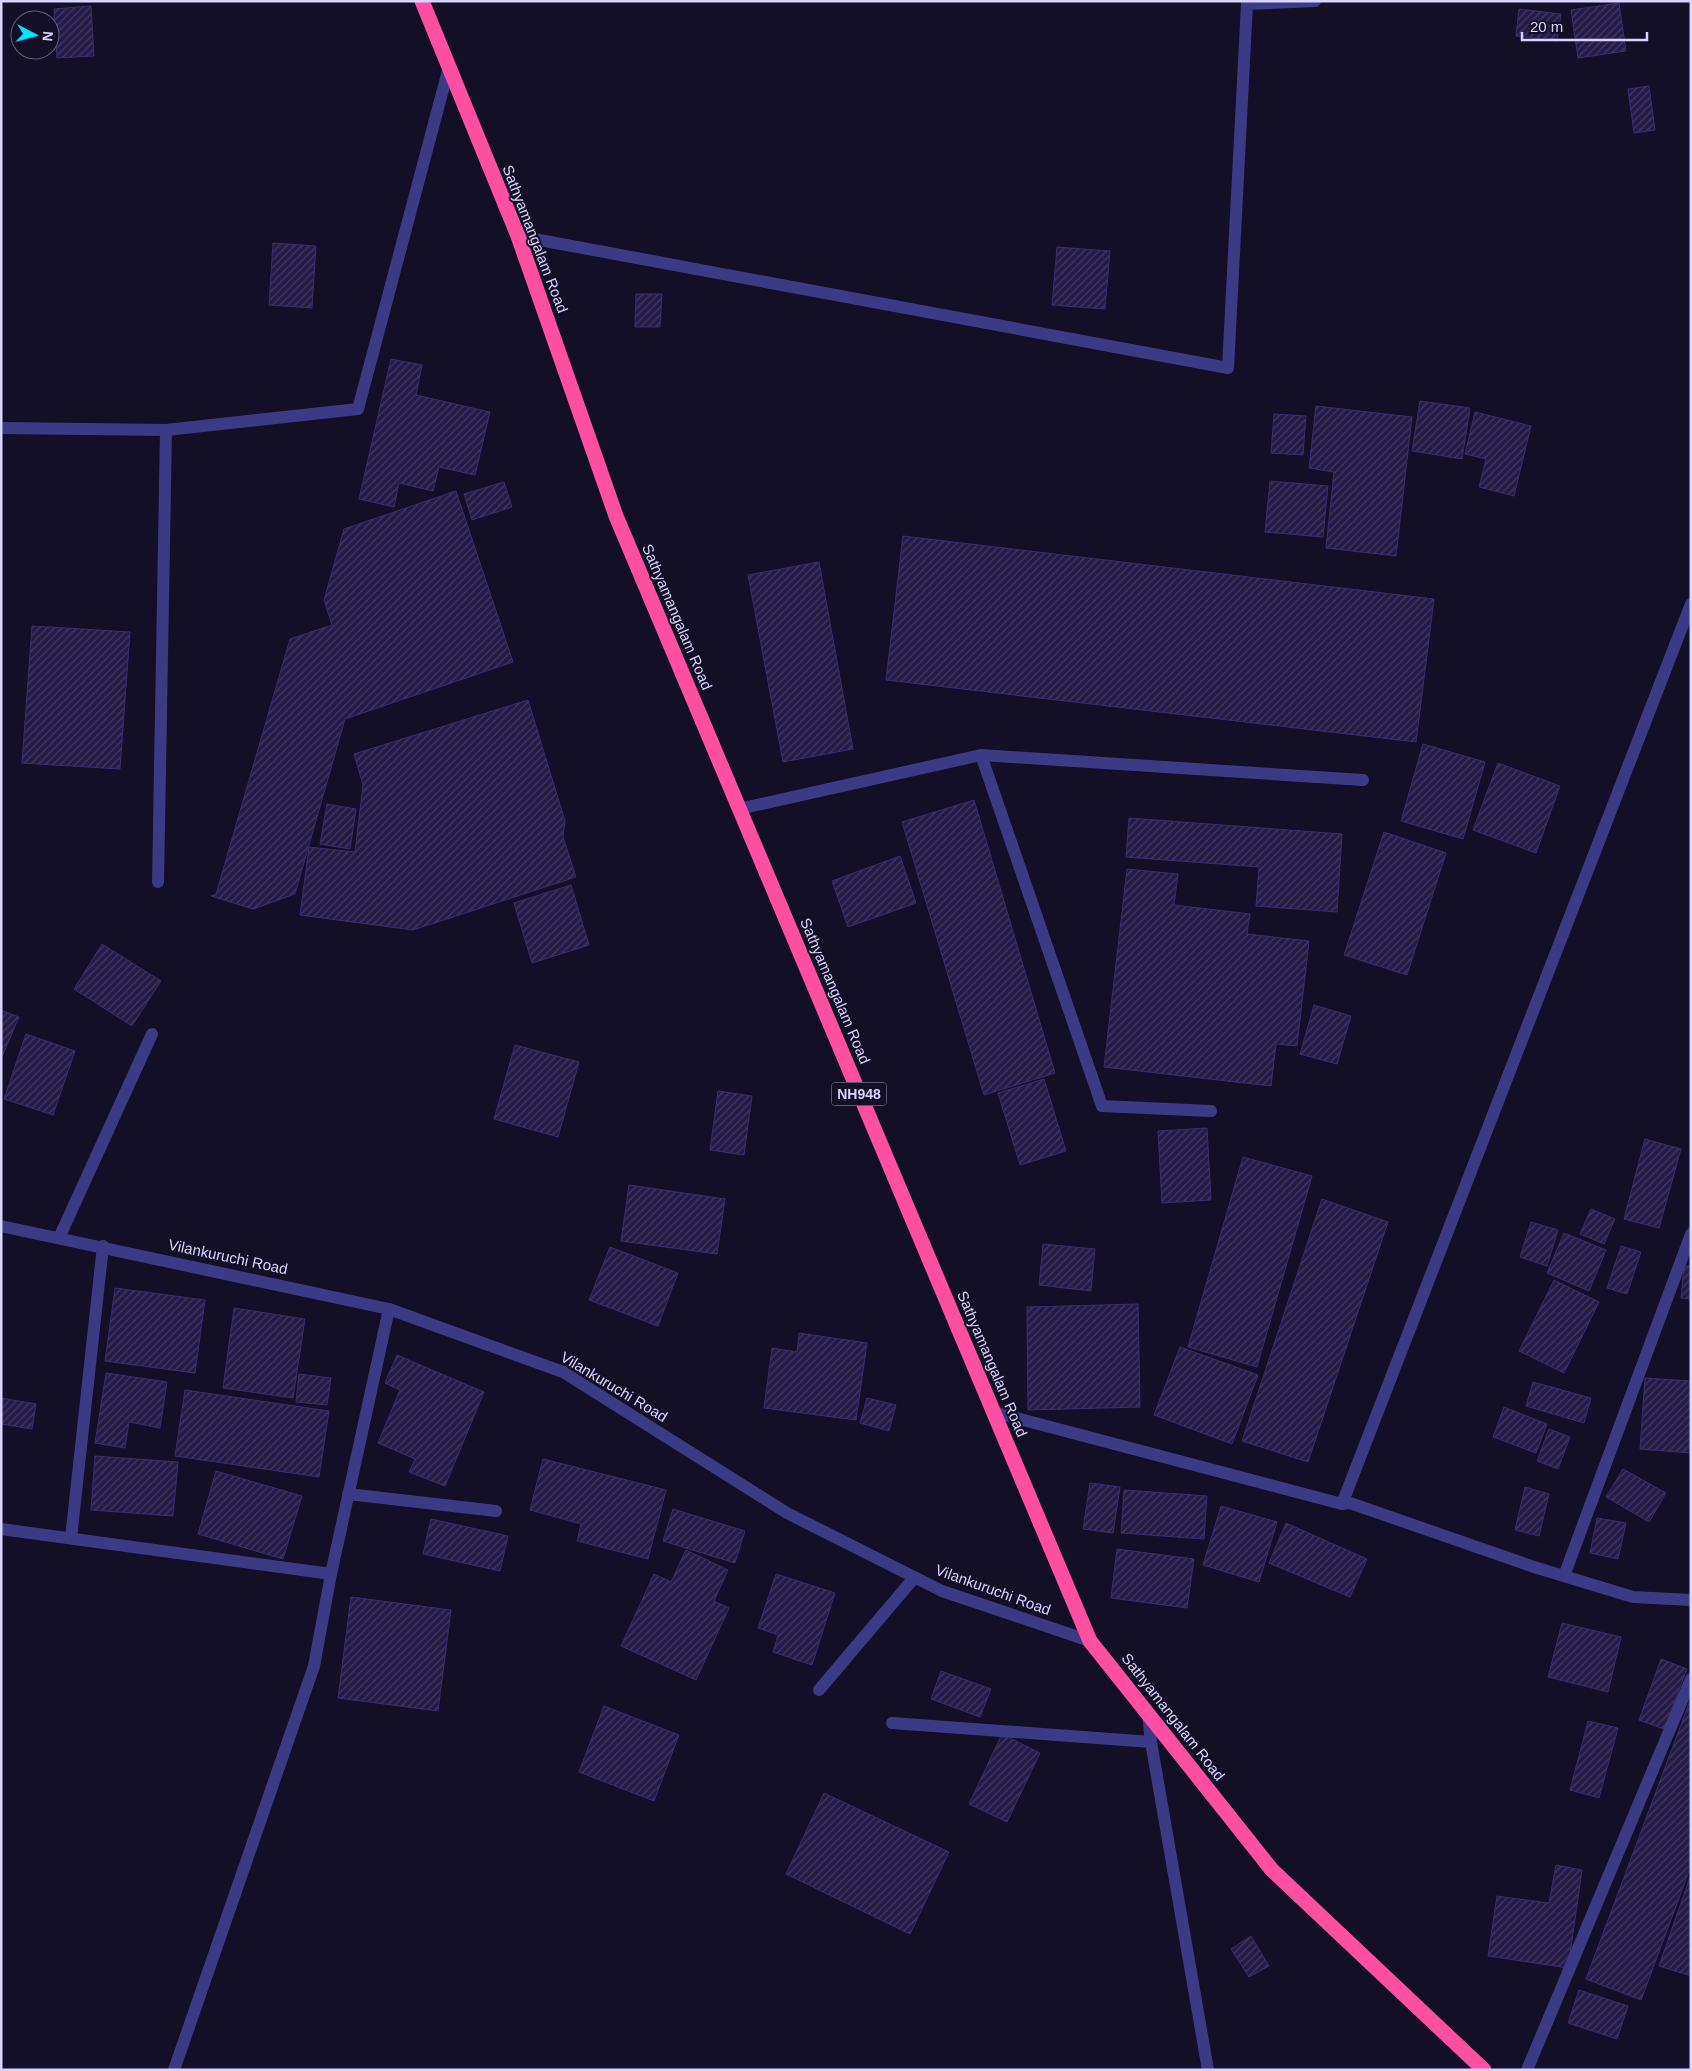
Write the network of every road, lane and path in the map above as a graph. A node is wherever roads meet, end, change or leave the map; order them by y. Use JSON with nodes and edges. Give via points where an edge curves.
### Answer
{"nodes":[{"id":1,"x":422,"y":1,"type":"edge"},
{"id":2,"x":1315,"y":1,"type":"edge"},
{"id":3,"x":449,"y":67,"type":"junction"},
{"id":4,"x":518,"y":236,"type":"junction"},
{"id":5,"x":1,"y":428,"type":"edge"},
{"id":6,"x":166,"y":430,"type":"junction"},
{"id":7,"x":1691,"y":604,"type":"edge"},
{"id":8,"x":981,"y":755,"type":"junction"},
{"id":9,"x":1363,"y":780,"type":"dead end"},
{"id":10,"x":739,"y":809,"type":"junction"},
{"id":11,"x":158,"y":882,"type":"dead end"},
{"id":12,"x":152,"y":1034,"type":"dead end"},
{"id":13,"x":1212,"y":1111,"type":"dead end"},
{"id":14,"x":1,"y":1226,"type":"edge"},
{"id":15,"x":1691,"y":1234,"type":"edge"},
{"id":16,"x":59,"y":1238,"type":"junction"},
{"id":17,"x":103,"y":1246,"type":"junction"},
{"id":18,"x":389,"y":1309,"type":"junction"},
{"id":19,"x":994,"y":1412,"type":"junction"},
{"id":20,"x":348,"y":1494,"type":"junction"},
{"id":21,"x":1342,"y":1504,"type":"junction"},
{"id":22,"x":496,"y":1511,"type":"dead end"},
{"id":23,"x":1,"y":1529,"type":"edge"},
{"id":24,"x":71,"y":1538,"type":"junction"},
{"id":25,"x":331,"y":1574,"type":"junction"},
{"id":26,"x":1564,"y":1576,"type":"junction"},
{"id":27,"x":914,"y":1578,"type":"junction"},
{"id":28,"x":1691,"y":1600,"type":"edge"},
{"id":29,"x":1090,"y":1641,"type":"junction"},
{"id":30,"x":1691,"y":1679,"type":"edge"},
{"id":31,"x":819,"y":1690,"type":"dead end"},
{"id":32,"x":1148,"y":1714,"type":"junction"},
{"id":33,"x":892,"y":1723,"type":"dead end"},
{"id":34,"x":1151,"y":1742,"type":"junction"},
{"id":35,"x":174,"y":2070,"type":"edge"},
{"id":36,"x":1208,"y":2070,"type":"edge"},
{"id":37,"x":1484,"y":2070,"type":"edge"},
{"id":38,"x":1527,"y":2070,"type":"edge"}],
"edges":[{"from":1,"to":3,"type":"highway","name":"Sathyamangalam Road","number":"NH948"},
{"from":2,"to":4,"type":"street","via":[[1247,4],[1228,368]]},
{"from":3,"to":4,"type":"highway","name":"Sathyamangalam Road","number":"NH948"},
{"from":3,"to":6,"type":"street","via":[[358,409]]},
{"from":4,"to":10,"type":"highway","name":"Sathyamangalam Road","number":"NH948","via":[[616,516]]},
{"from":5,"to":6,"type":"street"},
{"from":6,"to":11,"type":"street"},
{"from":7,"to":21,"type":"street"},
{"from":8,"to":9,"type":"street"},
{"from":8,"to":10,"type":"street"},
{"from":8,"to":13,"type":"street","via":[[1102,1106]]},
{"from":10,"to":19,"type":"highway","name":"Sathyamangalam Road","number":"NH948"},
{"from":12,"to":16,"type":"street"},
{"from":14,"to":16,"type":"street","name":"Vilankuruchi Road"},
{"from":15,"to":26,"type":"street"},
{"from":16,"to":17,"type":"street","name":"Vilankuruchi Road"},
{"from":17,"to":18,"type":"street","name":"Vilankuruchi Road"},
{"from":17,"to":24,"type":"street"},
{"from":18,"to":20,"type":"street"},
{"from":18,"to":27,"type":"street","name":"Vilankuruchi Road","via":[[563,1372],[787,1513]]},
{"from":19,"to":21,"type":"street"},
{"from":19,"to":29,"type":"highway","name":"Sathyamangalam Road","number":"NH948"},
{"from":20,"to":22,"type":"street"},
{"from":20,"to":25,"type":"street"},
{"from":21,"to":26,"type":"street","via":[[1350,1503]]},
{"from":23,"to":24,"type":"street"},
{"from":24,"to":25,"type":"street"},
{"from":25,"to":35,"type":"street","via":[[314,1666]]},
{"from":26,"to":28,"type":"street","via":[[1633,1597]]},
{"from":27,"to":29,"type":"street","name":"Vilankuruchi Road","via":[[942,1592]]},
{"from":27,"to":31,"type":"street"},
{"from":29,"to":32,"type":"highway","name":"Sathyamangalam Road","number":"NH948"},
{"from":30,"to":38,"type":"street"},
{"from":32,"to":34,"type":"street"},
{"from":32,"to":37,"type":"highway","name":"Sathyamangalam Road","number":"NH948","via":[[1272,1870]]},
{"from":33,"to":34,"type":"street"},
{"from":34,"to":36,"type":"street"}]}
